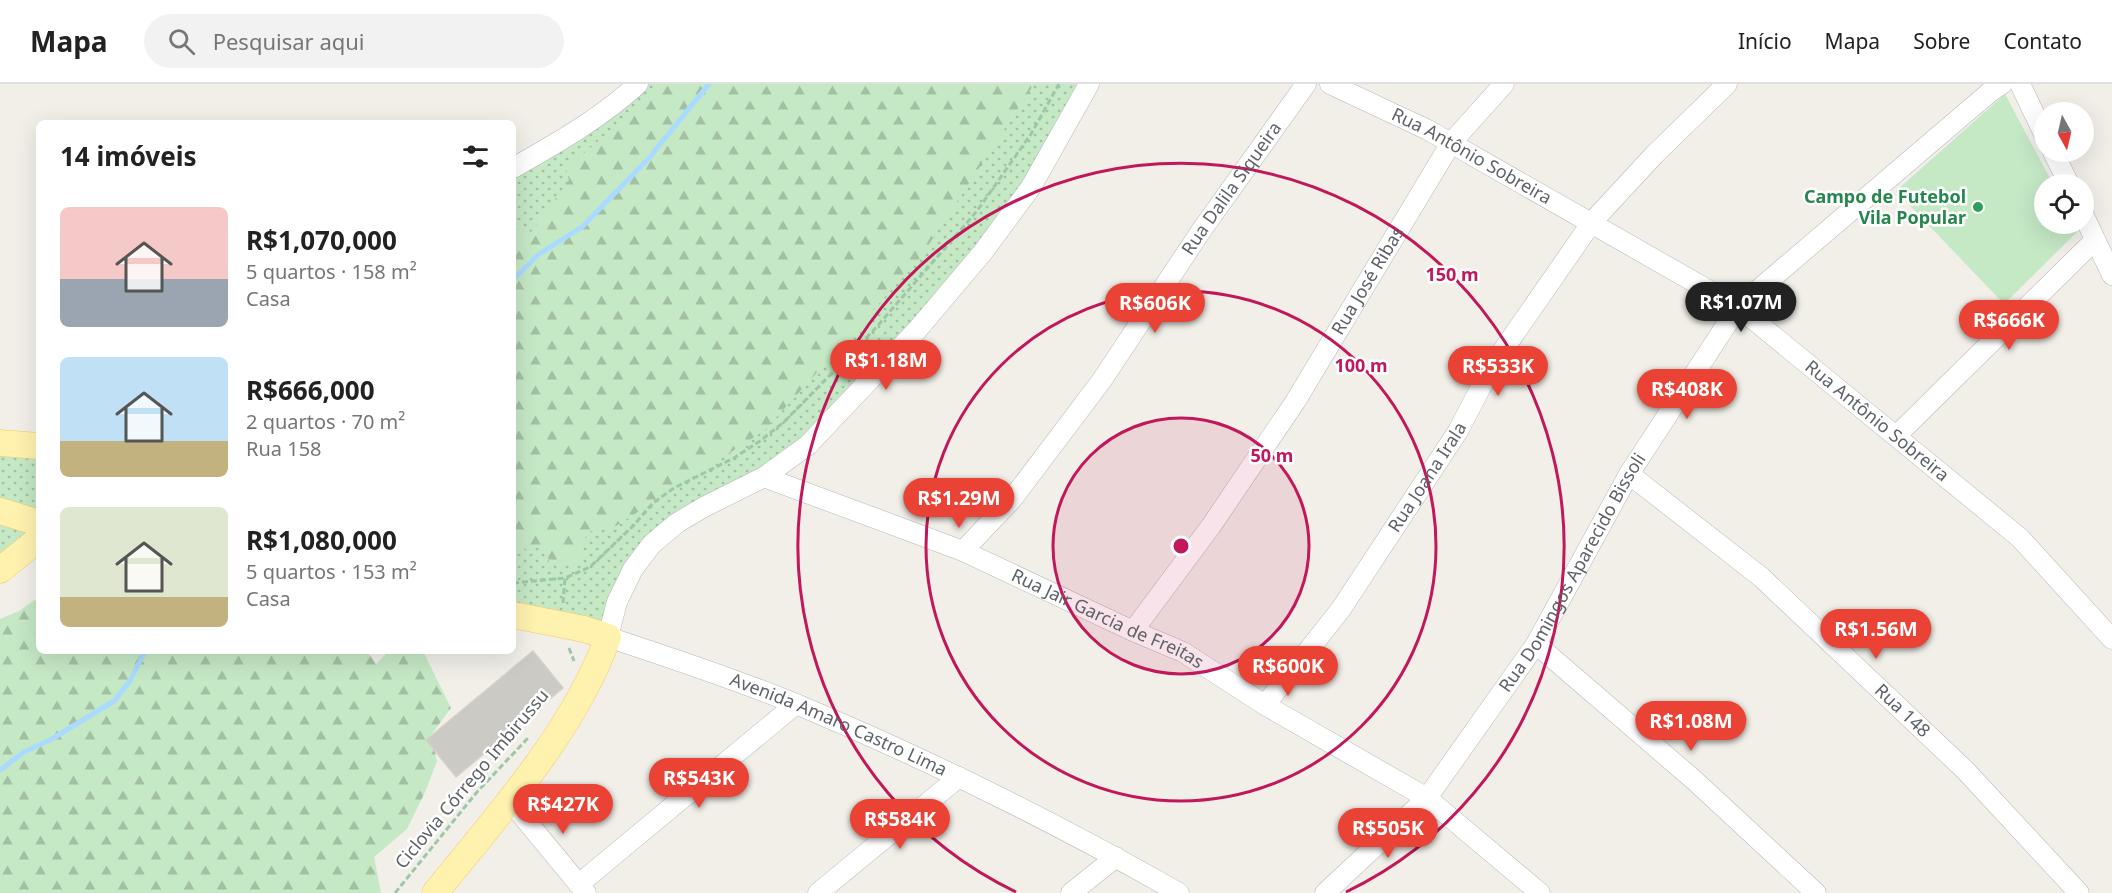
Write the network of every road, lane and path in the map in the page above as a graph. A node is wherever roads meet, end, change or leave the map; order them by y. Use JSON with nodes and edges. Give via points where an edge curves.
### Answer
{"nodes":[{"id":1,"x":638,"y":84,"type":"edge"},
{"id":2,"x":1059,"y":84,"type":"edge"},
{"id":3,"x":1089,"y":84,"type":"edge"},
{"id":4,"x":1306,"y":84,"type":"edge"},
{"id":5,"x":1330,"y":84,"type":"edge"},
{"id":6,"x":1504,"y":84,"type":"edge"},
{"id":7,"x":1727,"y":84,"type":"edge"},
{"id":8,"x":2002,"y":84,"type":"edge"},
{"id":9,"x":2020,"y":84,"type":"edge"},
{"id":10,"x":618,"y":91,"type":"edge"},
{"id":11,"x":2034,"y":113,"type":"edge"},
{"id":12,"x":1451,"y":143,"type":"junction"},
{"id":13,"x":516,"y":166,"type":"edge"},
{"id":14,"x":1592,"y":222,"type":"junction"},
{"id":15,"x":2092,"y":234,"type":"edge"},
{"id":16,"x":2095,"y":240,"type":"junction"},
{"id":17,"x":2112,"y":275,"type":"edge"},
{"id":18,"x":1738,"y":307,"type":"junction"},
{"id":19,"x":1897,"y":435,"type":"junction"},
{"id":20,"x":0,"y":443,"type":"edge"},
{"id":21,"x":36,"y":446,"type":"edge"},
{"id":22,"x":1629,"y":474,"type":"junction"},
{"id":23,"x":764,"y":477,"type":"junction"},
{"id":24,"x":0,"y":511,"type":"edge"},
{"id":25,"x":36,"y":522,"type":"edge"},
{"id":26,"x":36,"y":541,"type":"edge"},
{"id":27,"x":963,"y":551,"type":"junction"},
{"id":28,"x":0,"y":570,"type":"edge"},
{"id":29,"x":565,"y":578,"type":"junction"},
{"id":30,"x":516,"y":583,"type":"edge"},
{"id":31,"x":516,"y":616,"type":"edge"},
{"id":32,"x":560,"y":624,"type":"junction"},
{"id":33,"x":1133,"y":631,"type":"junction"},
{"id":34,"x":608,"y":637,"type":"junction"},
{"id":35,"x":2112,"y":639,"type":"edge"},
{"id":36,"x":1536,"y":644,"type":"junction"},
{"id":37,"x":574,"y":664,"type":"dead end"},
{"id":38,"x":796,"y":704,"type":"junction"},
{"id":39,"x":1265,"y":705,"type":"junction"},
{"id":40,"x":530,"y":735,"type":"dead end"},
{"id":41,"x":959,"y":777,"type":"junction"},
{"id":42,"x":1427,"y":798,"type":"junction"},
{"id":43,"x":510,"y":801,"type":"junction"},
{"id":44,"x":1116,"y":857,"type":"junction"},
{"id":45,"x":583,"y":889,"type":"edge"},
{"id":46,"x":394,"y":893,"type":"edge"},
{"id":47,"x":435,"y":893,"type":"edge"},
{"id":48,"x":818,"y":893,"type":"edge"},
{"id":49,"x":1071,"y":893,"type":"edge"},
{"id":50,"x":1179,"y":893,"type":"edge"},
{"id":51,"x":1325,"y":893,"type":"edge"},
{"id":52,"x":1540,"y":893,"type":"edge"},
{"id":53,"x":1816,"y":893,"type":"edge"},
{"id":54,"x":2079,"y":893,"type":"edge"}],
"edges":[{"from":1,"to":10,"type":"street"},
{"from":2,"to":29,"type":"path","via":[[1031,134],[977,211],[873,331],[784,422],[734,458],[674,488],[653,503],[590,567]]},
{"from":3,"to":23,"type":"street","via":[[1031,187],[983,252],[838,415],[808,445]]},
{"from":4,"to":27,"type":"street","name":"Rua Dalila Siqueira","via":[[1201,231],[1102,380],[1014,498]]},
{"from":5,"to":12,"type":"street","name":"Rua Antônio Sobreira"},
{"from":6,"to":12,"type":"street","name":"Rua José Ribas"},
{"from":7,"to":14,"type":"street","name":"Rua Joana Irala"},
{"from":8,"to":18,"type":"street","name":"Rua Domingos Aparecido Bissoli"},
{"from":9,"to":11,"type":"street"},
{"from":10,"to":13,"type":"street","via":[[578,130]]},
{"from":12,"to":14,"type":"street","name":"Rua Antônio Sobreira"},
{"from":12,"to":33,"type":"street","name":"Rua José Ribas","via":[[1295,402]]},
{"from":14,"to":18,"type":"street","name":"Rua Antônio Sobreira"},
{"from":14,"to":39,"type":"street","name":"Rua Joana Irala","via":[[1492,366],[1458,431],[1341,609]]},
{"from":15,"to":16,"type":"street"},
{"from":16,"to":17,"type":"street"},
{"from":16,"to":19,"type":"street"},
{"from":18,"to":19,"type":"street","name":"Rua Antônio Sobreira"},
{"from":18,"to":22,"type":"street","name":"Rua Domingos Aparecido Bissoli"},
{"from":19,"to":35,"type":"street","name":"Rua Antônio Sobreira","via":[[2020,538]]},
{"from":20,"to":21,"type":"main road"},
{"from":22,"to":36,"type":"street","name":"Rua Domingos Aparecido Bissoli"},
{"from":22,"to":54,"type":"street","name":"Rua 148","via":[[1770,585],[1965,770]]},
{"from":23,"to":27,"type":"street","name":"Rua Jair Garcia de Freitas"},
{"from":23,"to":34,"type":"street","via":[[677,523],[652,544],[633,569],[617,602]]},
{"from":24,"to":25,"type":"main road"},
{"from":26,"to":28,"type":"main road"},
{"from":27,"to":33,"type":"street","name":"Rua Jair Garcia de Freitas"},
{"from":29,"to":30,"type":"path"},
{"from":29,"to":32,"type":"path"},
{"from":31,"to":32,"type":"main road","name":"Avenida Amaro Castro Lima"},
{"from":32,"to":34,"type":"main road","name":"Avenida Amaro Castro Lima"},
{"from":32,"to":37,"type":"path","via":[[559,634],[572,653]]},
{"from":33,"to":39,"type":"street","name":"Rua Jair Garcia de Freitas","via":[[1184,652]]},
{"from":34,"to":38,"type":"street","name":"Avenida Amaro Castro Lima"},
{"from":34,"to":43,"type":"main road","via":[[572,713]]},
{"from":36,"to":42,"type":"street","name":"Rua Domingos Aparecido Bissoli"},
{"from":36,"to":53,"type":"street","via":[[1694,780]]},
{"from":38,"to":41,"type":"street","name":"Avenida Amaro Castro Lima"},
{"from":38,"to":45,"type":"street"},
{"from":39,"to":42,"type":"street","name":"Rua Jair Garcia de Freitas"},
{"from":40,"to":46,"type":"path","name":"Ciclovia Córrego Imbirussu"},
{"from":41,"to":44,"type":"street","name":"Avenida Amaro Castro Lima"},
{"from":41,"to":48,"type":"street"},
{"from":42,"to":51,"type":"street","name":"Rua Domingos Aparecido Bissoli"},
{"from":42,"to":52,"type":"street","name":"Rua Jair Garcia de Freitas"},
{"from":43,"to":45,"type":"street"},
{"from":43,"to":47,"type":"main road"},
{"from":44,"to":49,"type":"street"},
{"from":44,"to":50,"type":"street","name":"Avenida Amaro Castro Lima"}]}
